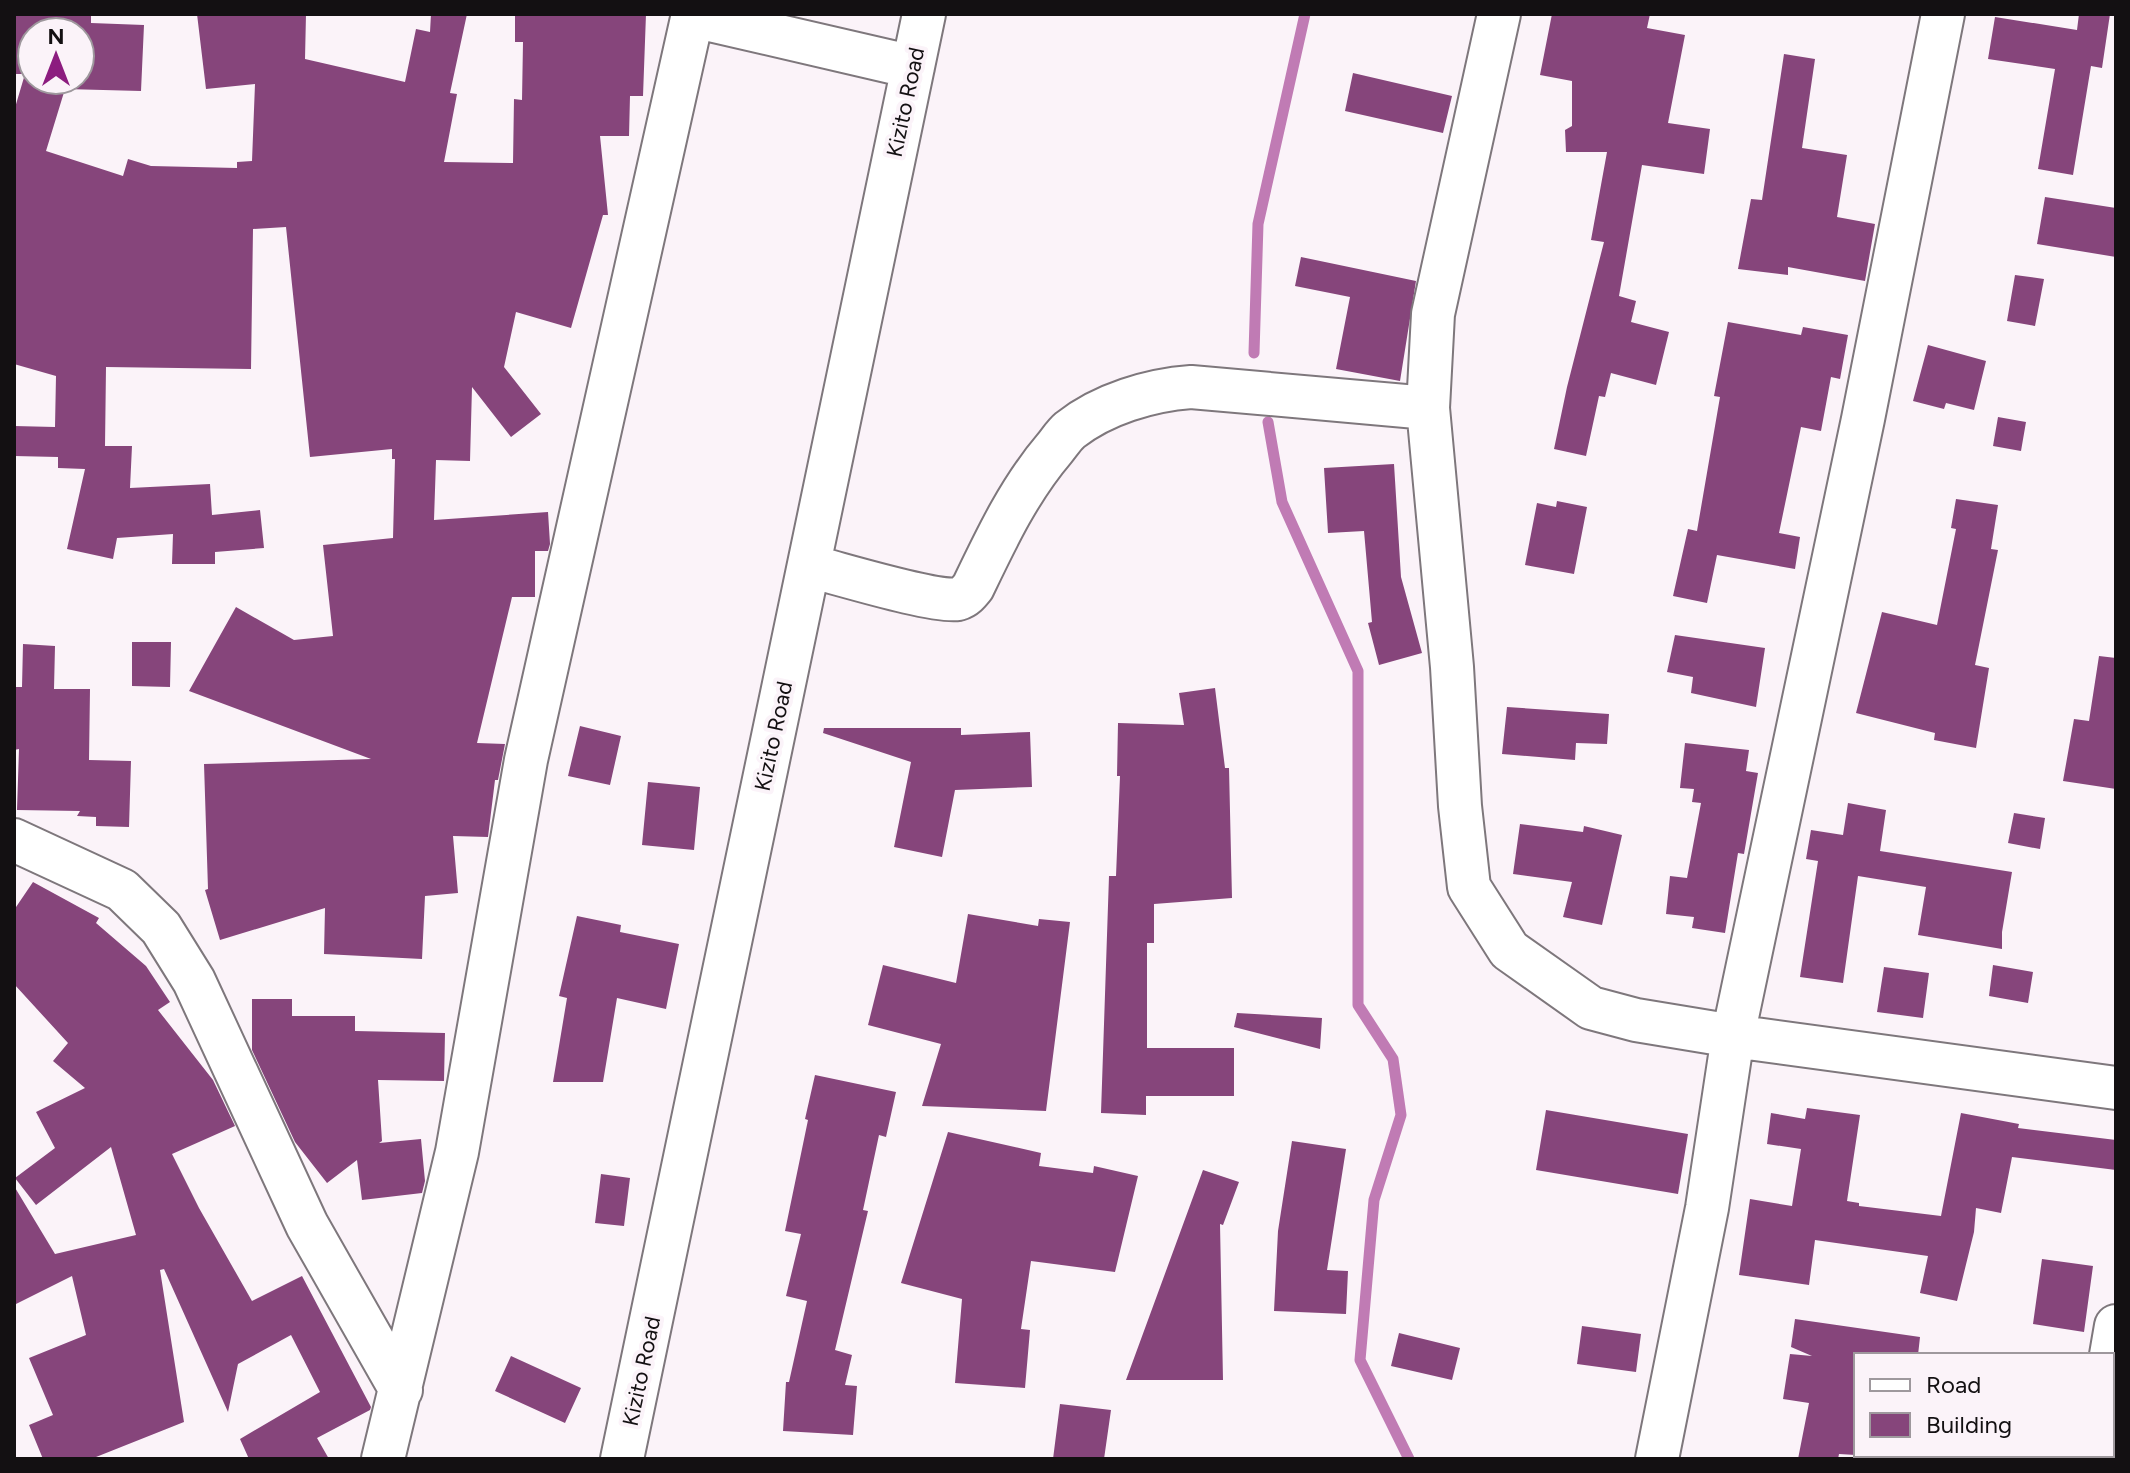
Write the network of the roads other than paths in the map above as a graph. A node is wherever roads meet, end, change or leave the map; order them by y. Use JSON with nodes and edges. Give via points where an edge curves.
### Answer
{"nodes":[{"id":1,"x":924,"y":14,"type":"edge"},
{"id":2,"x":1499,"y":14,"type":"edge"},
{"id":3,"x":1943,"y":14,"type":"edge"},
{"id":4,"x":693,"y":15,"type":"edge"},
{"id":5,"x":913,"y":67,"type":"junction"},
{"id":6,"x":1428,"y":408,"type":"junction"},
{"id":7,"x":809,"y":566,"type":"junction"},
{"id":8,"x":14,"y":840,"type":"edge"},
{"id":9,"x":1733,"y":1036,"type":"junction"},
{"id":10,"x":2116,"y":1088,"type":"edge"},
{"id":11,"x":2116,"y":1326,"type":"edge"},
{"id":12,"x":2111,"y":1353,"type":"edge"},
{"id":13,"x":401,"y":1390,"type":"junction"},
{"id":14,"x":383,"y":1459,"type":"edge"},
{"id":15,"x":622,"y":1459,"type":"edge"},
{"id":16,"x":1657,"y":1459,"type":"edge"}],
"edges":[{"from":1,"to":5,"type":"street","name":"Kizito Road"},
{"from":2,"to":6,"type":"street","via":[[1433,314]]},
{"from":3,"to":9,"type":"street"},
{"from":4,"to":5,"type":"street"},
{"from":4,"to":13,"type":"street","via":[[526,760],[457,1152]]},
{"from":5,"to":7,"type":"street","name":"Kizito Road"},
{"from":6,"to":7,"type":"street","via":[[1191,387],[1157,390],[1069,430],[1040,465],[966,595],[958,599],[923,594]]},
{"from":6,"to":9,"type":"street","via":[[1469,887],[1509,950],[1591,1008]]},
{"from":7,"to":15,"type":"street","name":"Kizito Road"},
{"from":8,"to":13,"type":"street","via":[[122,890],[161,928],[194,981],[307,1225]]},
{"from":9,"to":10,"type":"street"},
{"from":9,"to":16,"type":"street","via":[[1707,1208]]},
{"from":11,"to":12,"type":"street"},
{"from":13,"to":14,"type":"street"}]}
